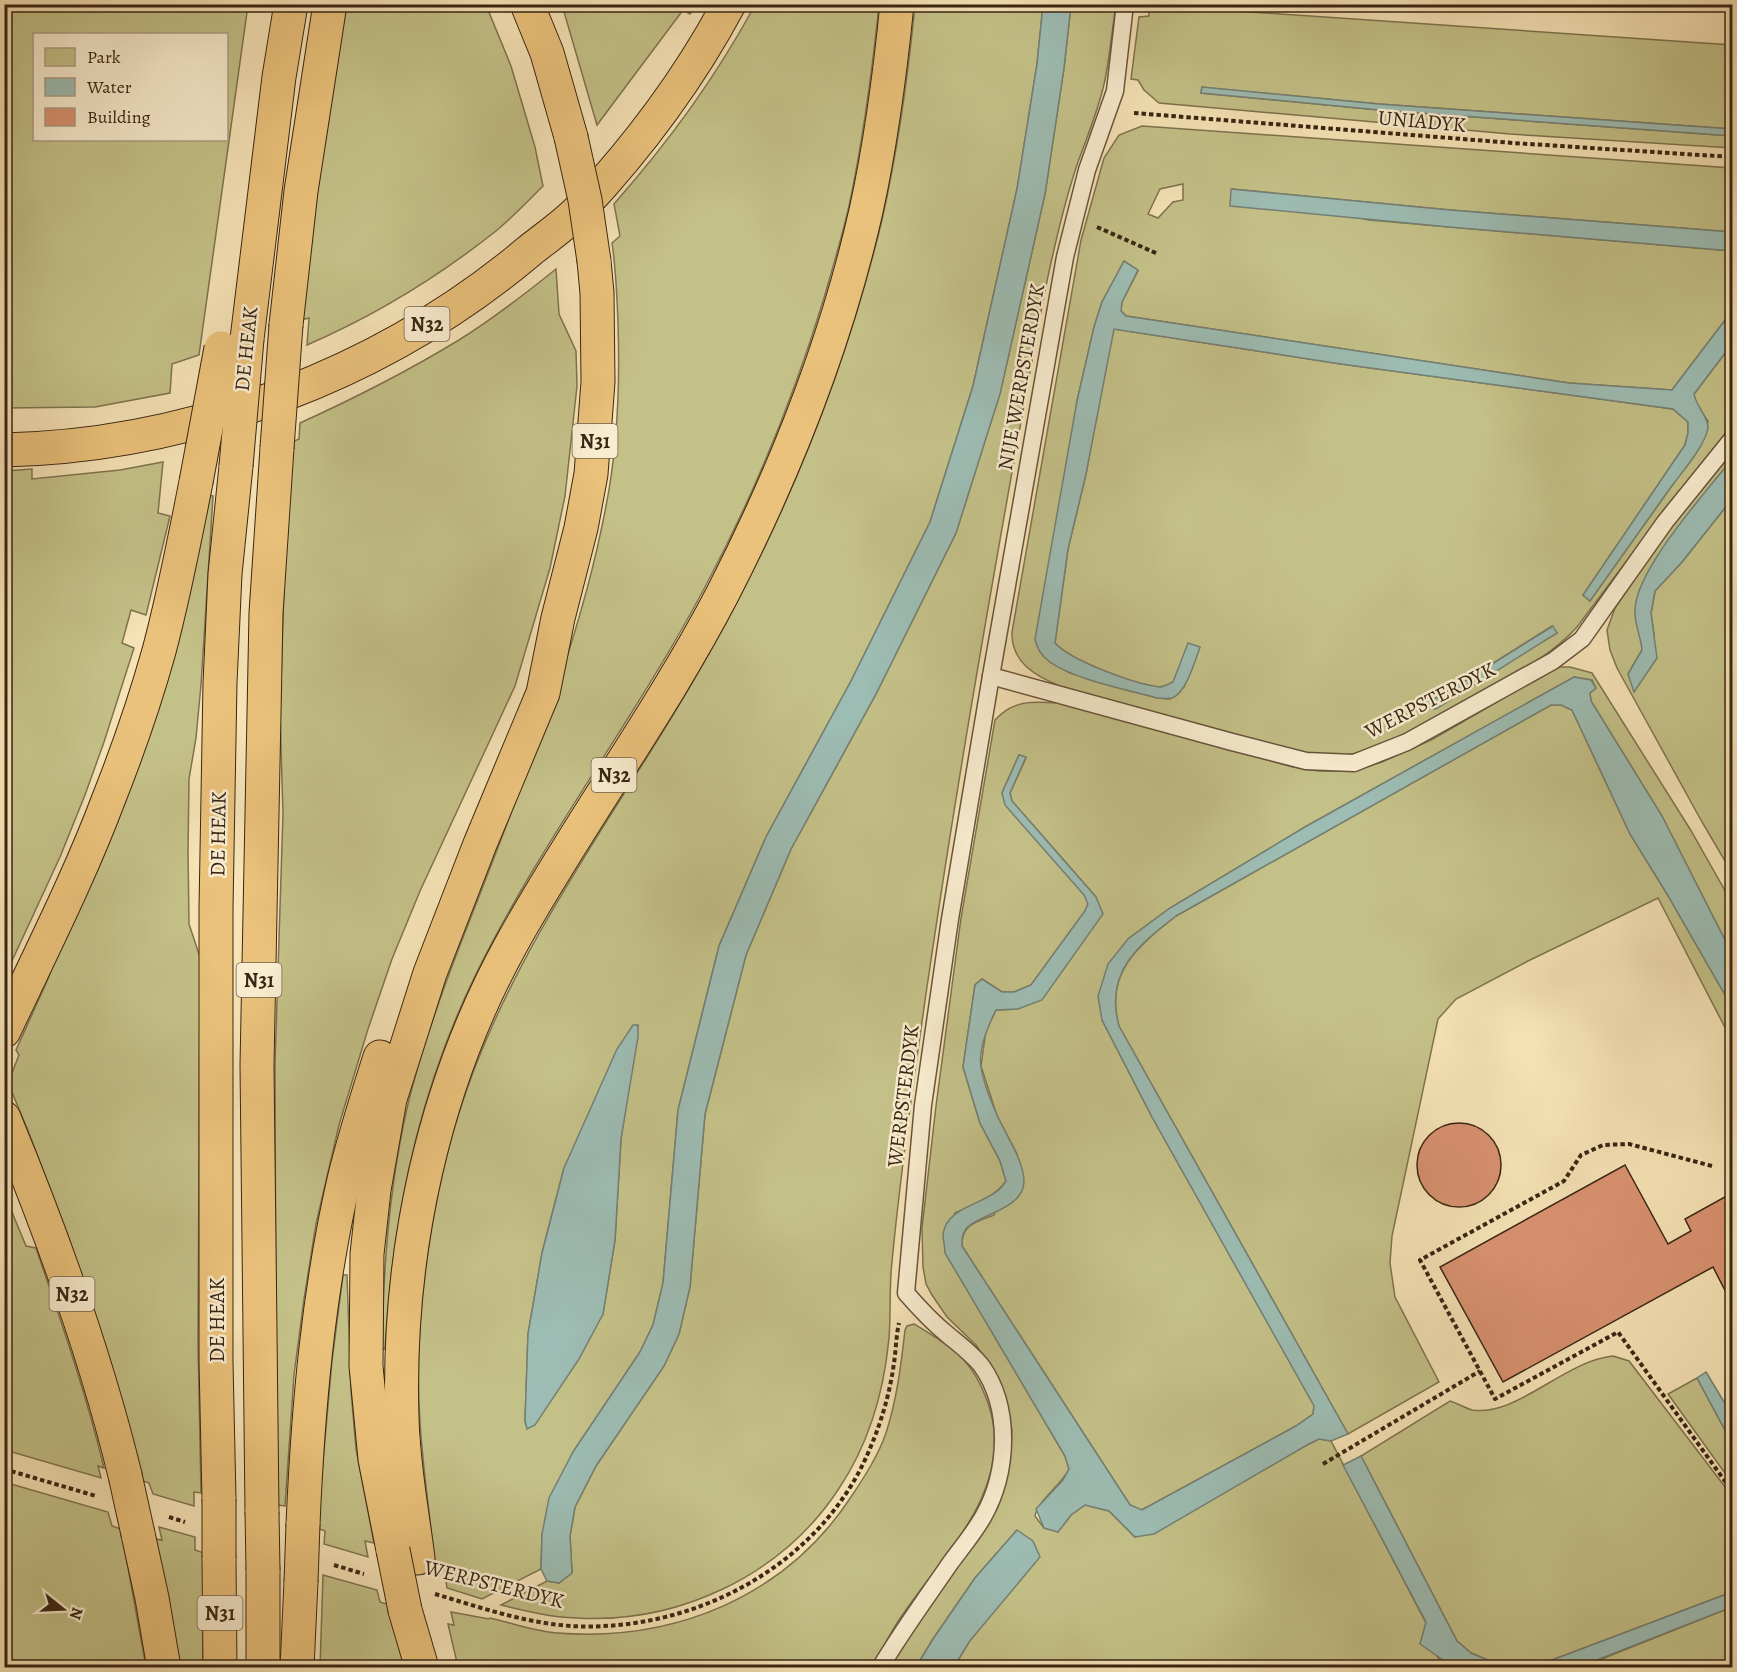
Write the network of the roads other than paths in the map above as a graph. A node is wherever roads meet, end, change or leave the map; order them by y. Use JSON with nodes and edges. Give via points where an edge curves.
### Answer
{"nodes":[{"id":1,"x":291,"y":4,"type":"edge"},
{"id":2,"x":330,"y":4,"type":"edge"},
{"id":3,"x":527,"y":4,"type":"edge"},
{"id":4,"x":729,"y":4,"type":"edge"},
{"id":5,"x":897,"y":4,"type":"edge"},
{"id":6,"x":1125,"y":4,"type":"edge"},
{"id":7,"x":234,"y":344,"type":"junction"},
{"id":8,"x":1732,"y":439,"type":"edge"},
{"id":9,"x":4,"y":450,"type":"edge"},
{"id":10,"x":558,"y":618,"type":"junction"},
{"id":11,"x":991,"y":676,"type":"junction"},
{"id":12,"x":5,"y":1031,"type":"edge"},
{"id":13,"x":4,"y":1118,"type":"edge"},
{"id":14,"x":405,"y":1554,"type":"junction"},
{"id":15,"x":421,"y":1607,"type":"junction"},
{"id":16,"x":164,"y":1668,"type":"edge"},
{"id":17,"x":220,"y":1668,"type":"edge"},
{"id":18,"x":263,"y":1668,"type":"edge"},
{"id":19,"x":297,"y":1668,"type":"edge"},
{"id":20,"x":422,"y":1668,"type":"edge"},
{"id":21,"x":435,"y":1668,"type":"edge"},
{"id":22,"x":880,"y":1668,"type":"edge"}],
"edges":[{"from":1,"to":7,"type":"highway","name":"DE HEAK","number":"N31","via":[[253,284]]},
{"from":2,"to":18,"type":"highway","name":"DE HEAK","number":"N31","bridge":true,"via":[[301,191],[286,326],[266,613],[257,1065]]},
{"from":3,"to":10,"type":"highway","number":"N31","bridge":true,"via":[[547,53],[571,137],[594,261],[597,416],[581,528]]},
{"from":4,"to":9,"type":"highway","number":"N32","via":[[680,86],[579,210],[513,265],[413,333],[359,363],[217,418],[131,438],[69,447]]},
{"from":5,"to":14,"type":"highway","number":"N32","via":[[891,64],[865,213],[828,346],[766,505],[673,682],[576,834],[512,944],[456,1067],[440,1115],[415,1224],[405,1303]]},
{"from":6,"to":11,"type":"lane","name":"NIJE WERPSTERDYK","via":[[1115,91],[1087,170],[1063,268]]},
{"from":7,"to":12,"type":"highway","number":"N31","bridge":true,"via":[[142,705],[109,800]]},
{"from":7,"to":17,"type":"highway","name":"DE HEAK","number":"N31","bridge":true,"via":[[236,465],[225,574],[216,897]]},
{"from":8,"to":11,"type":"lane","name":"WERPSTERDYK","via":[[1665,522],[1582,639],[1553,661],[1418,736],[1354,763],[1306,760]]},
{"from":10,"to":14,"type":"highway","number":"N31","via":[[543,693],[430,973],[390,1099],[379,1159],[367,1254],[366,1366],[374,1451]]},
{"from":10,"to":19,"type":"highway","number":"N31","bridge":true,"via":[[525,688],[412,966],[357,1131],[334,1227],[310,1397],[303,1524],[314,1572]]},
{"from":11,"to":22,"type":"lane","name":"WERPSTERDYK","via":[[923,1105],[906,1293],[982,1367],[1000,1411],[1002,1453],[994,1493],[983,1517]]},
{"from":13,"to":16,"type":"highway","number":"N32","bridge":true,"via":[[44,1214],[112,1425]]},
{"from":14,"to":15,"type":"highway","number":"N32"},
{"from":15,"to":20,"type":"highway"},
{"from":15,"to":21,"type":"highway","number":"N32","via":[[436,1656]]}]}
